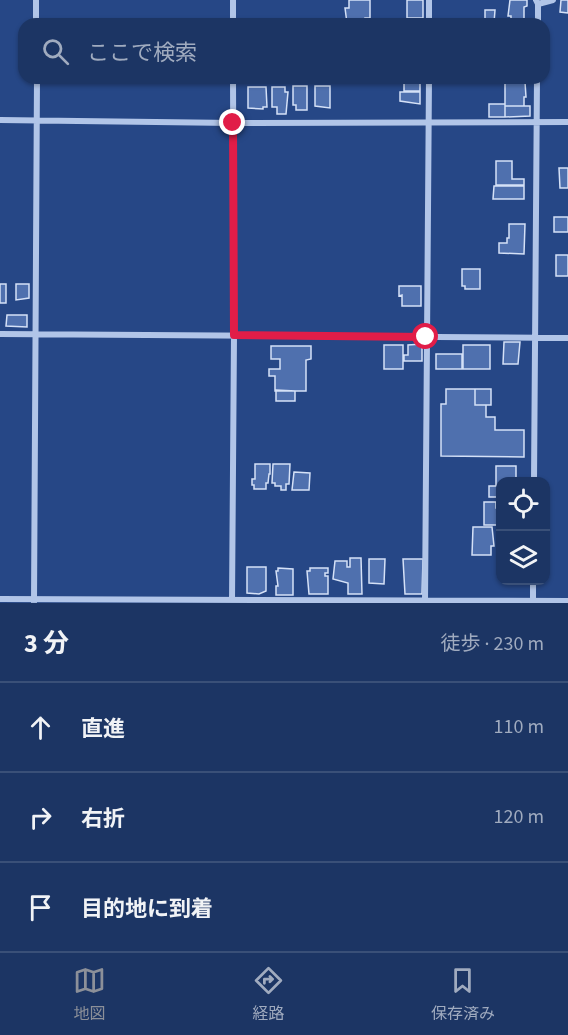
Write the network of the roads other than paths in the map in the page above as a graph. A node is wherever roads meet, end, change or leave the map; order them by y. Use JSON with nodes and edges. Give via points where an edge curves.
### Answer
{"nodes":[{"id":1,"x":36,"y":0,"type":"edge"},
{"id":2,"x":233,"y":0,"type":"edge"},
{"id":3,"x":429,"y":0,"type":"edge"},
{"id":4,"x":553,"y":0,"type":"edge"},
{"id":5,"x":537,"y":2,"type":"edge"},
{"id":6,"x":36,"y":18,"type":"edge"},
{"id":7,"x":233,"y":18,"type":"edge"},
{"id":8,"x":429,"y":18,"type":"edge"},
{"id":9,"x":537,"y":18,"type":"edge"},
{"id":10,"x":37,"y":84,"type":"edge"},
{"id":11,"x":233,"y":84,"type":"edge"},
{"id":12,"x":429,"y":84,"type":"edge"},
{"id":13,"x":537,"y":84,"type":"edge"},
{"id":14,"x":0,"y":120,"type":"edge"},
{"id":15,"x":37,"y":120,"type":"junction"},
{"id":16,"x":428,"y":122,"type":"junction"},
{"id":17,"x":536,"y":122,"type":"junction"},
{"id":18,"x":568,"y":122,"type":"edge"},
{"id":19,"x":233,"y":123,"type":"junction"},
{"id":20,"x":0,"y":334,"type":"edge"},
{"id":21,"x":36,"y":334,"type":"junction"},
{"id":22,"x":234,"y":335,"type":"junction"},
{"id":23,"x":426,"y":337,"type":"junction"},
{"id":24,"x":535,"y":338,"type":"junction"},
{"id":25,"x":568,"y":338,"type":"edge"},
{"id":26,"x":534,"y":477,"type":"edge"},
{"id":27,"x":533,"y":585,"type":"edge"},
{"id":28,"x":0,"y":599,"type":"edge"},
{"id":29,"x":34,"y":601,"type":"edge"},
{"id":30,"x":232,"y":601,"type":"edge"},
{"id":31,"x":568,"y":601,"type":"edge"},
{"id":32,"x":296,"y":602,"type":"edge"},
{"id":33,"x":425,"y":602,"type":"edge"},
{"id":34,"x":533,"y":602,"type":"edge"}],
"edges":[{"from":1,"to":6,"type":"street"},
{"from":2,"to":7,"type":"street"},
{"from":3,"to":8,"type":"street"},
{"from":4,"to":5,"type":"street"},
{"from":5,"to":9,"type":"street"},
{"from":10,"to":15,"type":"street"},
{"from":11,"to":19,"type":"street"},
{"from":12,"to":16,"type":"street"},
{"from":13,"to":17,"type":"street"},
{"from":14,"to":15,"type":"street"},
{"from":15,"to":19,"type":"street"},
{"from":15,"to":21,"type":"street"},
{"from":16,"to":17,"type":"street"},
{"from":16,"to":19,"type":"street"},
{"from":16,"to":23,"type":"street"},
{"from":17,"to":18,"type":"street"},
{"from":17,"to":24,"type":"street"},
{"from":19,"to":22,"type":"street"},
{"from":20,"to":21,"type":"street"},
{"from":21,"to":22,"type":"street"},
{"from":21,"to":29,"type":"street"},
{"from":22,"to":23,"type":"street"},
{"from":22,"to":30,"type":"street"},
{"from":23,"to":24,"type":"street"},
{"from":23,"to":33,"type":"street"},
{"from":24,"to":25,"type":"street"},
{"from":24,"to":26,"type":"street"},
{"from":27,"to":34,"type":"street"},
{"from":28,"to":29,"type":"street"},
{"from":29,"to":30,"type":"street"},
{"from":30,"to":32,"type":"street"},
{"from":31,"to":34,"type":"street"},
{"from":32,"to":33,"type":"street"},
{"from":33,"to":34,"type":"street"}]}
